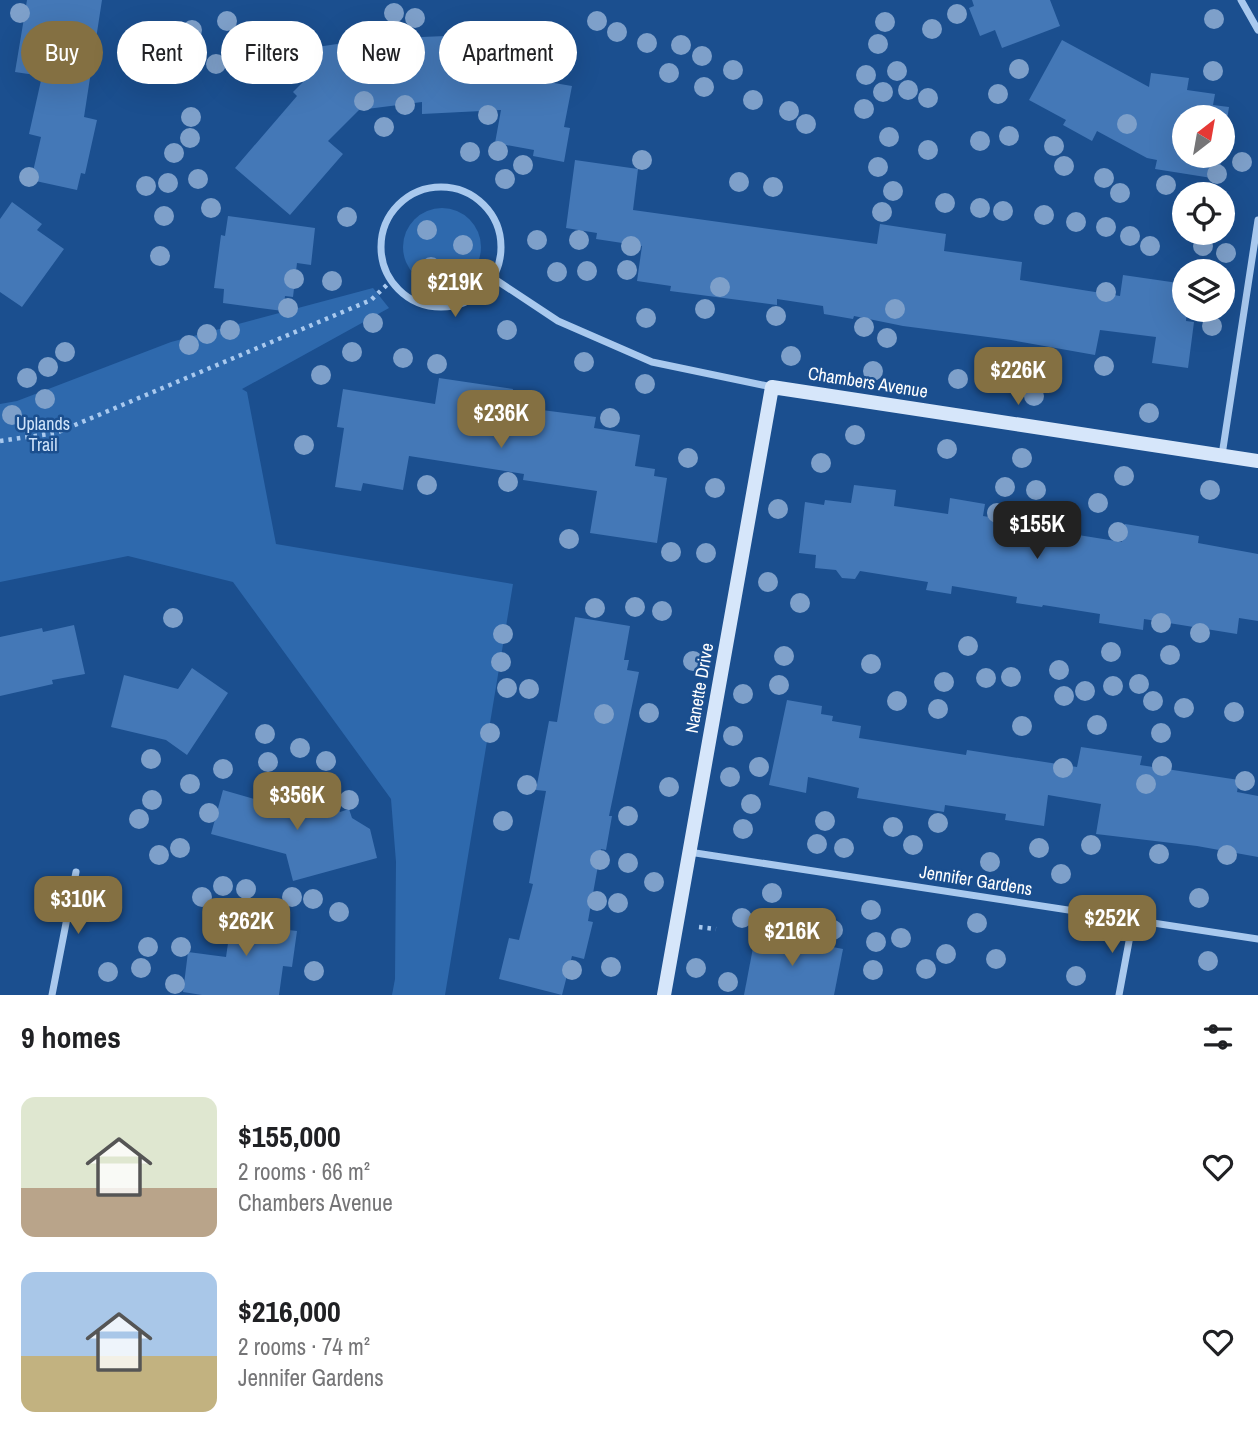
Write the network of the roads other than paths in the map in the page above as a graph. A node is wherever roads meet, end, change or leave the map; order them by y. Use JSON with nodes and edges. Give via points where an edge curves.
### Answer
{"nodes":[{"id":1,"x":1241,"y":0,"type":"edge"},
{"id":2,"x":1258,"y":30,"type":"edge"},
{"id":3,"x":1258,"y":220,"type":"edge"},
{"id":4,"x":493,"y":278,"type":"junction"},
{"id":5,"x":772,"y":387,"type":"junction"},
{"id":6,"x":1222,"y":456,"type":"junction"},
{"id":7,"x":1258,"y":461,"type":"edge"},
{"id":8,"x":690,"y":852,"type":"junction"},
{"id":9,"x":76,"y":872,"type":"dead end"},
{"id":10,"x":1133,"y":920,"type":"junction"},
{"id":11,"x":1258,"y":939,"type":"edge"},
{"id":12,"x":52,"y":995,"type":"edge"},
{"id":13,"x":664,"y":995,"type":"edge"},
{"id":14,"x":1119,"y":995,"type":"edge"}],
"edges":[{"from":1,"to":2,"type":"street"},
{"from":3,"to":6,"type":"street"},
{"from":4,"to":4,"type":"street","via":[[500,260],[496,221],[468,192],[429,187],[410,194],[384,224],[382,263],[405,296],[423,305],[463,303],[480,294]]},
{"from":4,"to":5,"type":"street","name":"Chambers Avenue","via":[[558,321],[652,362]]},
{"from":5,"to":6,"type":"street","name":"Chambers Avenue"},
{"from":5,"to":8,"type":"street","name":"Nanette Drive"},
{"from":6,"to":7,"type":"street","name":"Chambers Avenue"},
{"from":8,"to":10,"type":"street","name":"Jennifer Gardens"},
{"from":8,"to":13,"type":"street","name":"Nanette Drive"},
{"from":9,"to":12,"type":"street"},
{"from":10,"to":11,"type":"street","name":"Jennifer Gardens"},
{"from":10,"to":14,"type":"street"}]}
